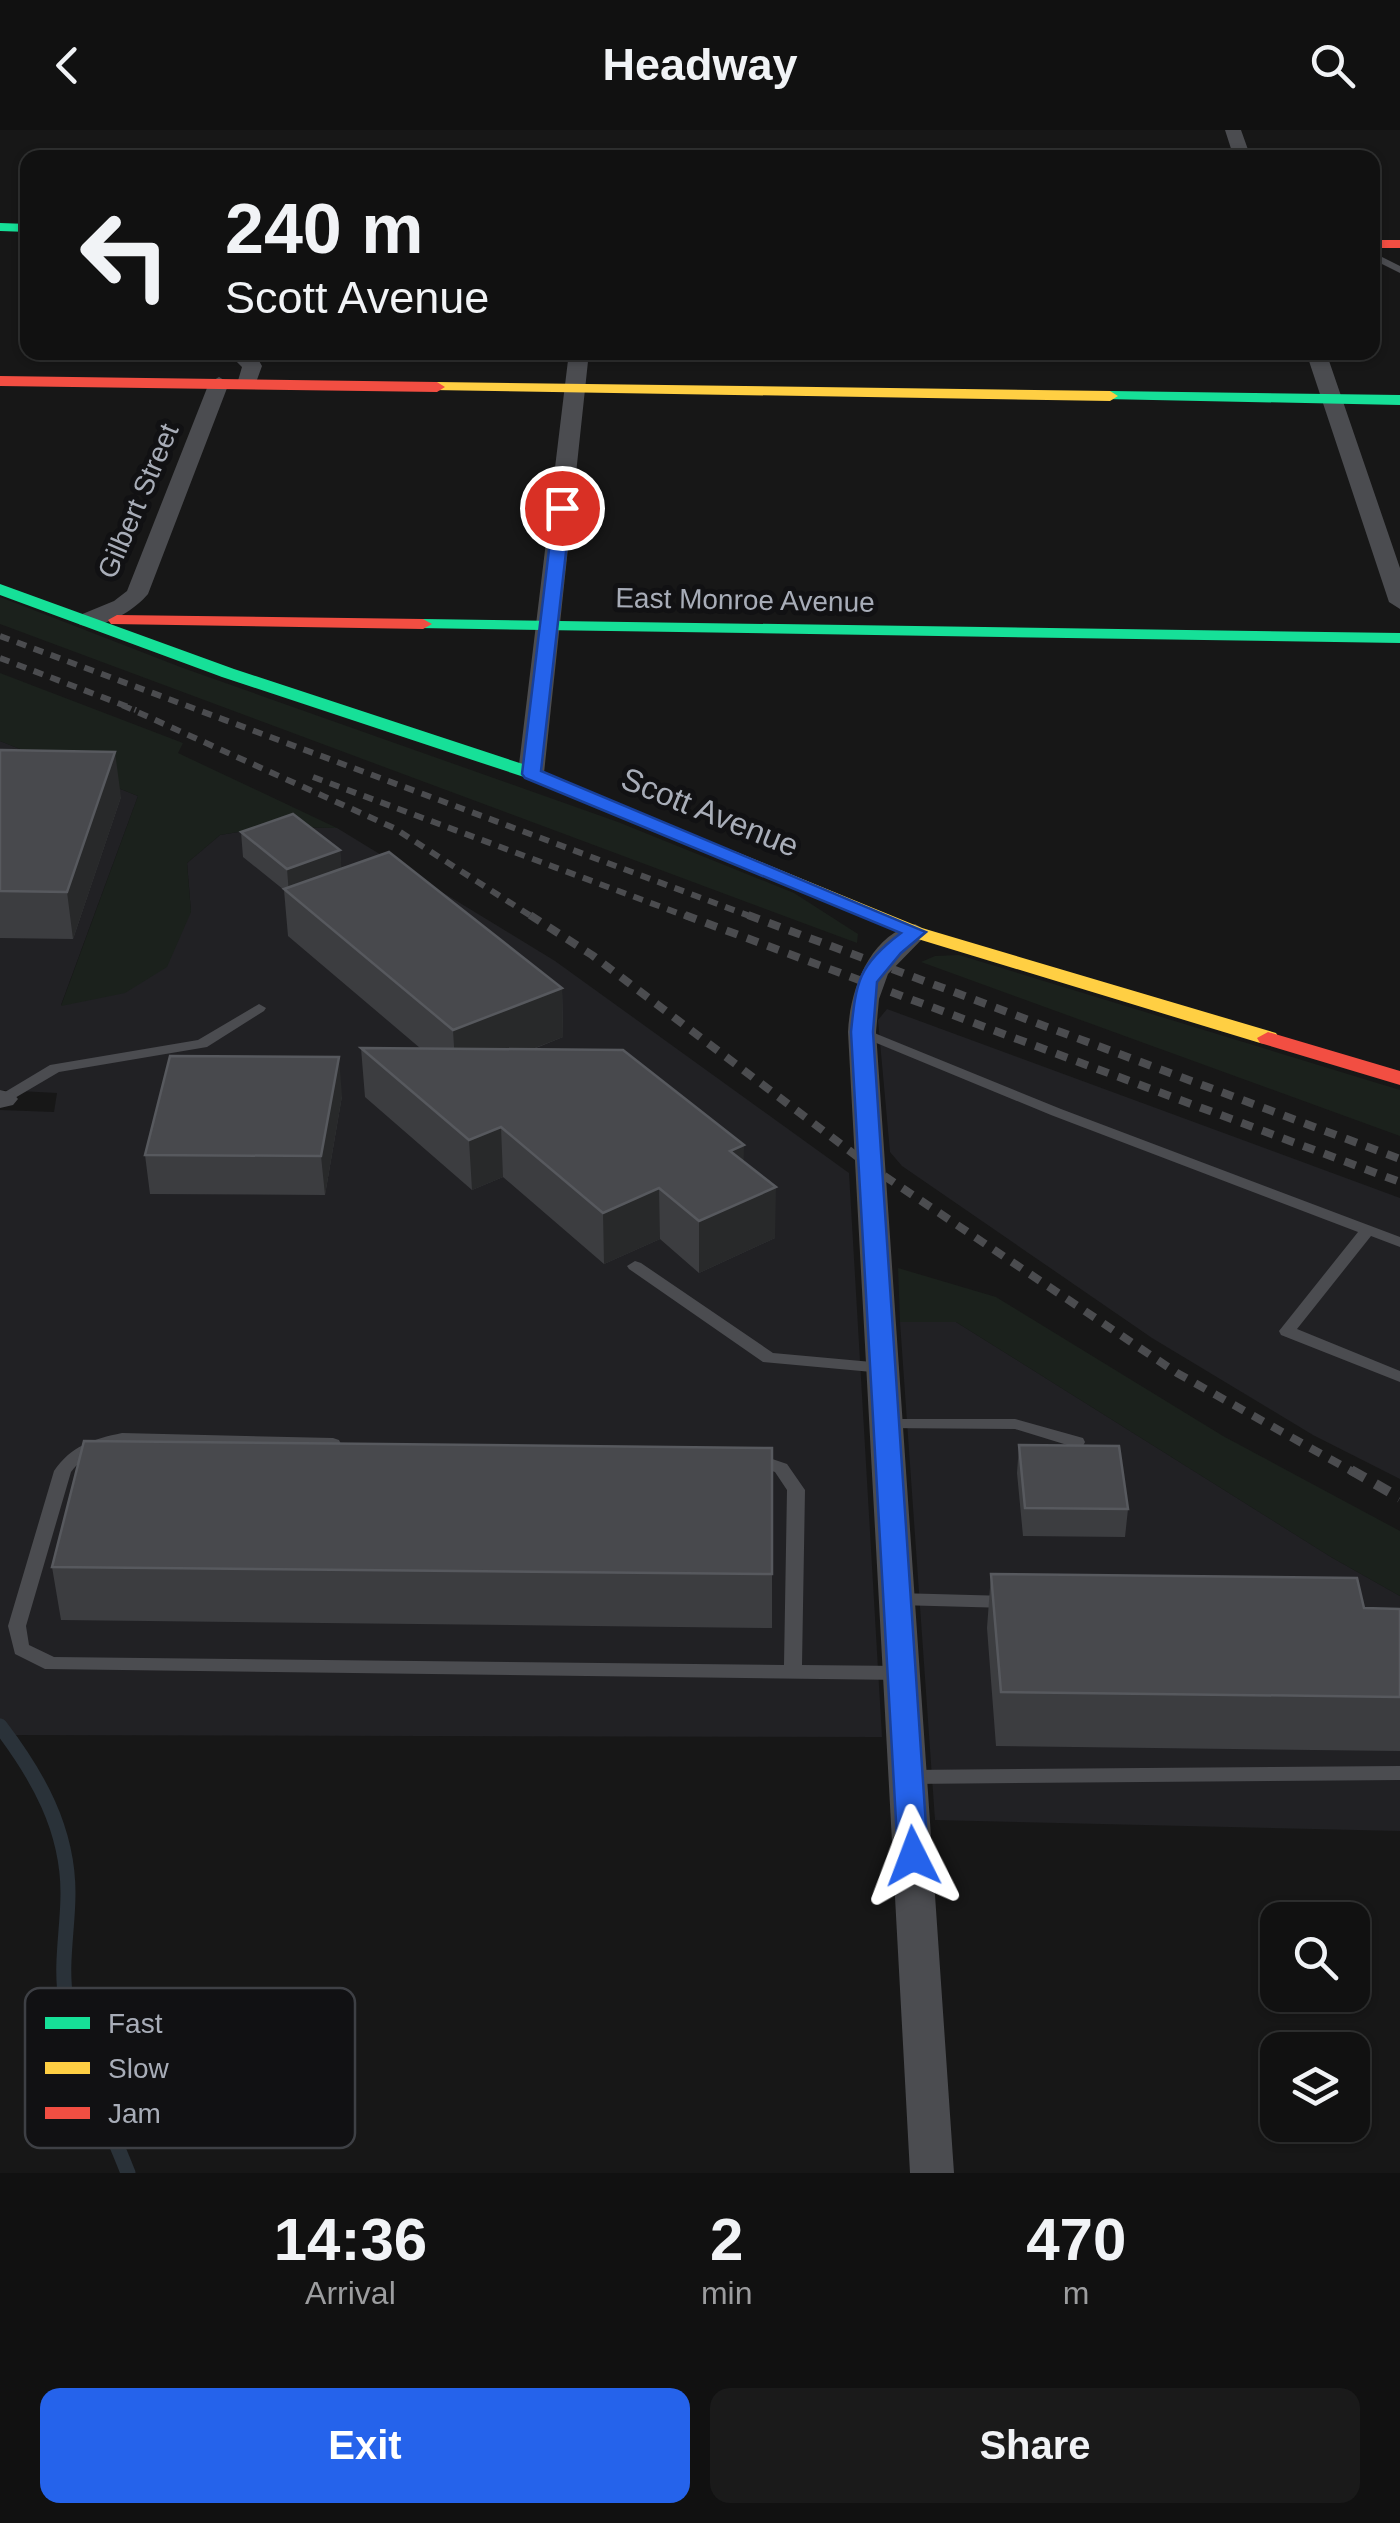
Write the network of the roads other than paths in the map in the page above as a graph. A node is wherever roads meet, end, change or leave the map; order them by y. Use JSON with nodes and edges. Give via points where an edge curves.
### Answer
{"nodes":[{"id":1,"x":579,"y":360,"type":"edge"},
{"id":2,"x":1319,"y":360,"type":"edge"},
{"id":3,"x":252,"y":364,"type":"edge"},
{"id":4,"x":0,"y":382,"type":"edge"},
{"id":5,"x":218,"y":383,"type":"junction"},
{"id":6,"x":576,"y":389,"type":"junction"},
{"id":7,"x":1334,"y":399,"type":"junction"},
{"id":8,"x":1400,"y":400,"type":"edge"},
{"id":9,"x":0,"y":588,"type":"edge"},
{"id":10,"x":1400,"y":602,"type":"edge"},
{"id":11,"x":88,"y":620,"type":"junction"},
{"id":12,"x":549,"y":628,"type":"junction"},
{"id":13,"x":1400,"y":638,"type":"edge"},
{"id":14,"x":531,"y":774,"type":"junction"},
{"id":15,"x":916,"y":932,"type":"junction"},
{"id":16,"x":259,"y":1008,"type":"dead end"},
{"id":17,"x":862,"y":1032,"type":"junction"},
{"id":18,"x":1400,"y":1078,"type":"edge"},
{"id":19,"x":2,"y":1099,"type":"edge"},
{"id":20,"x":1368,"y":1230,"type":"junction"},
{"id":21,"x":1400,"y":1242,"type":"edge"},
{"id":22,"x":635,"y":1266,"type":"dead end"},
{"id":23,"x":884,"y":1368,"type":"junction"},
{"id":24,"x":1400,"y":1377,"type":"edge"},
{"id":25,"x":887,"y":1424,"type":"junction"},
{"id":26,"x":1077,"y":1442,"type":"edge"},
{"id":27,"x":356,"y":1444,"type":"edge"},
{"id":28,"x":736,"y":1456,"type":"edge"},
{"id":29,"x":897,"y":1600,"type":"junction"},
{"id":30,"x":1035,"y":1602,"type":"edge"},
{"id":31,"x":794,"y":1672,"type":"junction"},
{"id":32,"x":902,"y":1674,"type":"junction"},
{"id":33,"x":1400,"y":1774,"type":"edge"},
{"id":34,"x":908,"y":1777,"type":"junction"},
{"id":35,"x":932,"y":2173,"type":"edge"}],
"edges":[{"from":1,"to":6,"type":"street"},
{"from":2,"to":7,"type":"street"},
{"from":3,"to":5,"type":"street"},
{"from":3,"to":6,"type":"street"},
{"from":4,"to":5,"type":"street"},
{"from":5,"to":11,"type":"street","name":"Gilbert Street","via":[[137,594]]},
{"from":6,"to":7,"type":"street"},
{"from":6,"to":12,"type":"street"},
{"from":7,"to":8,"type":"street"},
{"from":7,"to":10,"type":"street"},
{"from":9,"to":11,"type":"street","name":"Scott Avenue"},
{"from":11,"to":12,"type":"street","name":"East Monroe Avenue"},
{"from":11,"to":14,"type":"street","name":"Scott Avenue"},
{"from":12,"to":13,"type":"street","name":"East Monroe Avenue"},
{"from":12,"to":14,"type":"street"},
{"from":14,"to":15,"type":"street","name":"Scott Avenue"},
{"from":15,"to":17,"type":"street","via":[[866,982]]},
{"from":15,"to":18,"type":"street","name":"Scott Avenue"},
{"from":16,"to":19,"type":"lane","via":[[202,1044],[56,1068]]},
{"from":17,"to":20,"type":"lane"},
{"from":17,"to":23,"type":"street"},
{"from":20,"to":21,"type":"lane"},
{"from":20,"to":24,"type":"lane","via":[[1287,1331]]},
{"from":22,"to":23,"type":"lane","via":[[770,1358]]},
{"from":23,"to":25,"type":"street"},
{"from":25,"to":26,"type":"lane","via":[[1015,1424]]},
{"from":25,"to":29,"type":"street"},
{"from":27,"to":31,"type":"lane","via":[[122,1439],[73,1455],[17,1626],[21,1649],[50,1664]]},
{"from":28,"to":31,"type":"lane","via":[[781,1468],[796,1490]]},
{"from":29,"to":30,"type":"lane"},
{"from":29,"to":32,"type":"street"},
{"from":31,"to":32,"type":"lane"},
{"from":32,"to":34,"type":"street"},
{"from":33,"to":34,"type":"lane"},
{"from":34,"to":35,"type":"street"}]}
